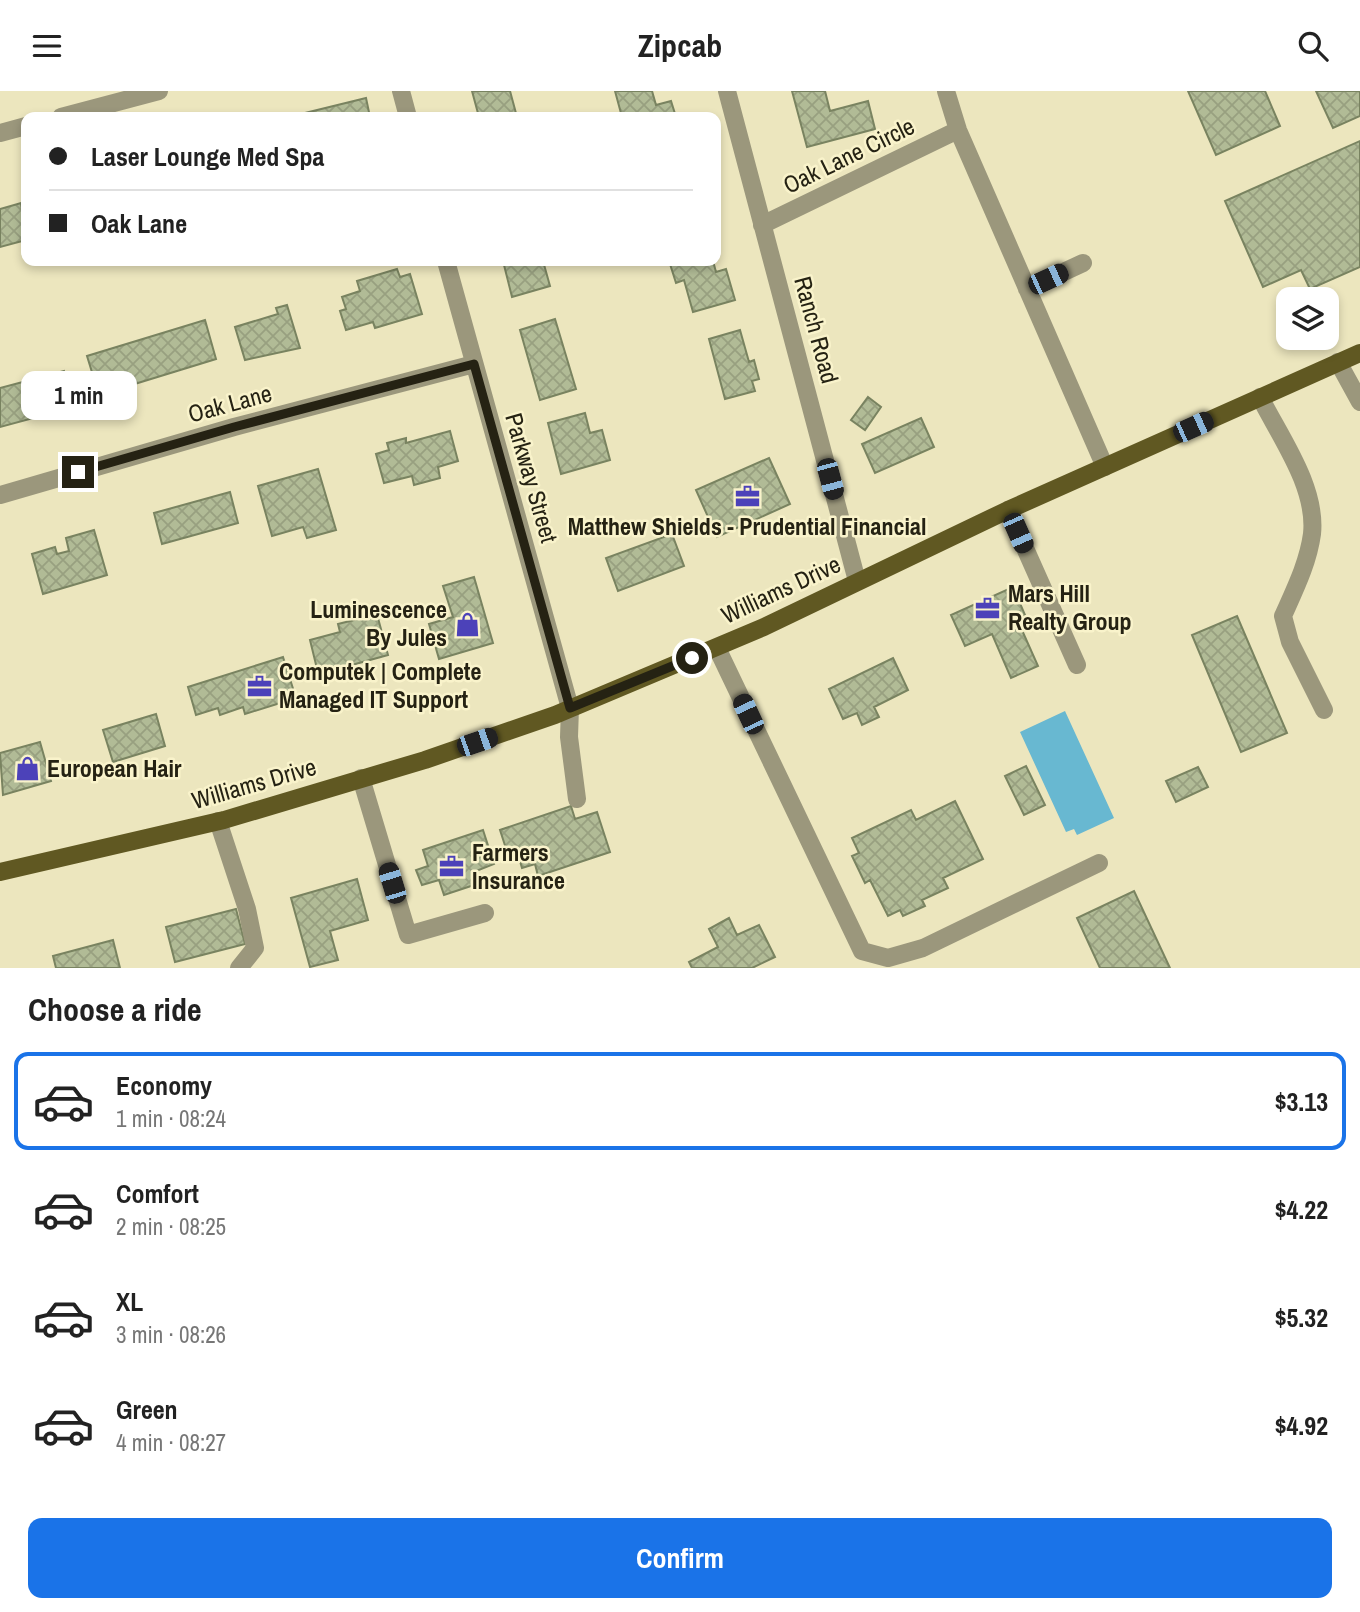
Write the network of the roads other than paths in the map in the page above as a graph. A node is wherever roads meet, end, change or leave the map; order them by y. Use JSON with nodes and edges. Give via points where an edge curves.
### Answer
{"nodes":[{"id":1,"x":159,"y":91,"type":"edge"},
{"id":2,"x":401,"y":91,"type":"edge"},
{"id":3,"x":727,"y":91,"type":"edge"},
{"id":4,"x":946,"y":91,"type":"edge"},
{"id":5,"x":80,"y":112,"type":"edge"},
{"id":6,"x":407,"y":112,"type":"edge"},
{"id":7,"x":21,"y":127,"type":"edge"},
{"id":8,"x":958,"y":131,"type":"junction"},
{"id":9,"x":0,"y":133,"type":"edge"},
{"id":10,"x":762,"y":225,"type":"junction"},
{"id":11,"x":1083,"y":263,"type":"dead end"},
{"id":12,"x":447,"y":266,"type":"edge"},
{"id":13,"x":1027,"y":289,"type":"junction"},
{"id":14,"x":1360,"y":353,"type":"edge"},
{"id":15,"x":1338,"y":362,"type":"junction"},
{"id":16,"x":474,"y":364,"type":"junction"},
{"id":17,"x":1260,"y":397,"type":"junction"},
{"id":18,"x":1360,"y":402,"type":"edge"},
{"id":19,"x":1105,"y":467,"type":"junction"},
{"id":20,"x":0,"y":495,"type":"edge"},
{"id":21,"x":1008,"y":510,"type":"junction"},
{"id":22,"x":857,"y":581,"type":"junction"},
{"id":23,"x":717,"y":648,"type":"junction"},
{"id":24,"x":1077,"y":665,"type":"dead end"},
{"id":25,"x":570,"y":708,"type":"junction"},
{"id":26,"x":1324,"y":711,"type":"dead end"},
{"id":27,"x":361,"y":778,"type":"junction"},
{"id":28,"x":577,"y":799,"type":"dead end"},
{"id":29,"x":218,"y":821,"type":"junction"},
{"id":30,"x":1099,"y":863,"type":"dead end"},
{"id":31,"x":0,"y":872,"type":"edge"},
{"id":32,"x":485,"y":913,"type":"dead end"},
{"id":33,"x":239,"y":968,"type":"edge"}],
"edges":[{"from":1,"to":5,"type":"street"},
{"from":2,"to":6,"type":"street"},
{"from":3,"to":10,"type":"street","name":"Ranch Road"},
{"from":4,"to":8,"type":"street"},
{"from":7,"to":9,"type":"street"},
{"from":8,"to":10,"type":"street","name":"Oak Lane Circle"},
{"from":8,"to":13,"type":"street"},
{"from":10,"to":22,"type":"street","name":"Ranch Road"},
{"from":11,"to":13,"type":"street"},
{"from":12,"to":16,"type":"street","name":"Parkway Street"},
{"from":13,"to":19,"type":"street"},
{"from":14,"to":15,"type":"main road","name":"Williams Drive"},
{"from":15,"to":17,"type":"main road","name":"Williams Drive"},
{"from":15,"to":18,"type":"street"},
{"from":16,"to":20,"type":"street","name":"Oak Lane"},
{"from":16,"to":25,"type":"street","name":"Parkway Street"},
{"from":17,"to":19,"type":"main road","name":"Williams Drive"},
{"from":17,"to":26,"type":"street","via":[[1307,491],[1312,531],[1304,569],[1283,616],[1290,642]]},
{"from":19,"to":21,"type":"main road","name":"Williams Drive"},
{"from":21,"to":22,"type":"main road","name":"Williams Drive"},
{"from":21,"to":24,"type":"street"},
{"from":22,"to":23,"type":"main road","name":"Williams Drive"},
{"from":23,"to":25,"type":"main road","name":"Williams Drive"},
{"from":23,"to":30,"type":"street","via":[[862,951],[888,958],[923,948]]},
{"from":25,"to":27,"type":"main road","name":"Williams Drive"},
{"from":25,"to":28,"type":"street","name":"Parkway Street"},
{"from":27,"to":29,"type":"main road","name":"Williams Drive"},
{"from":27,"to":32,"type":"street","via":[[408,935]]},
{"from":29,"to":31,"type":"main road","name":"Williams Drive"},
{"from":29,"to":33,"type":"street","via":[[247,909],[254,949]]}]}
